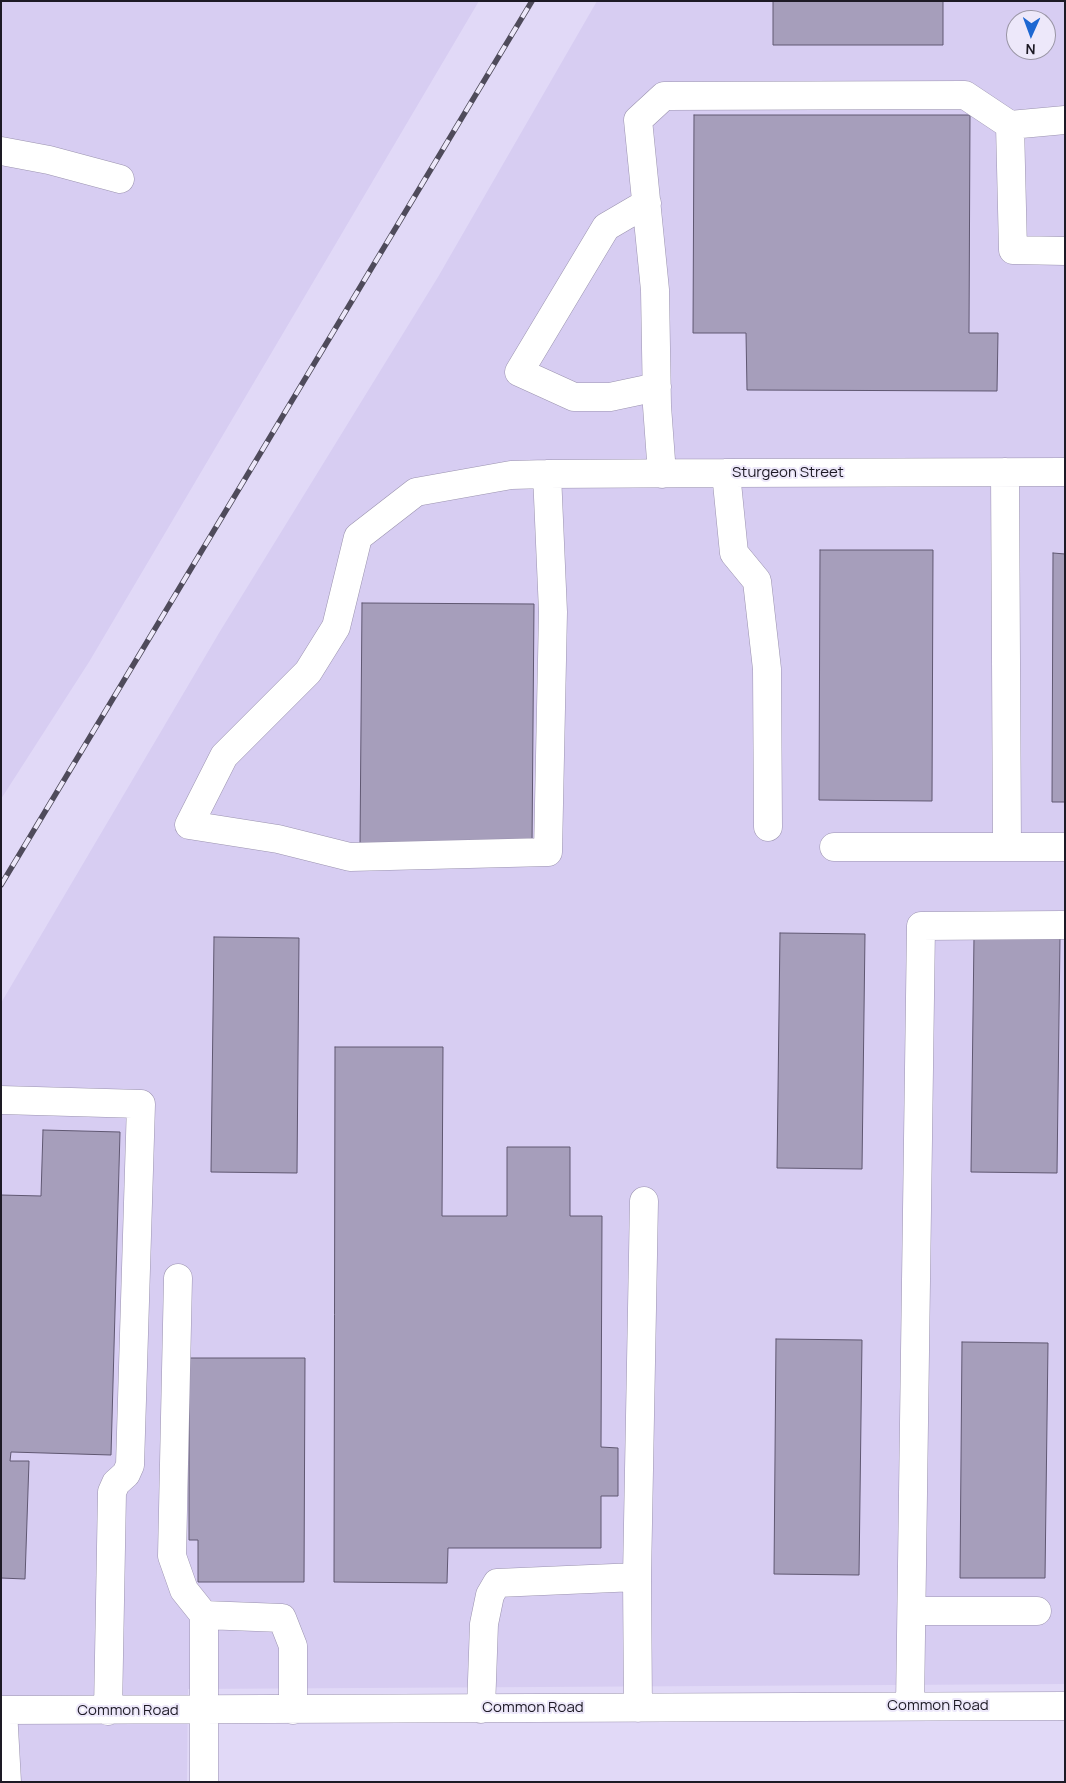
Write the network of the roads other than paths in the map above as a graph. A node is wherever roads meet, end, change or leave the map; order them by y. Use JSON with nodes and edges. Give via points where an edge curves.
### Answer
{"nodes":[{"id":1,"x":1065,"y":120,"type":"edge"},
{"id":2,"x":1010,"y":125,"type":"junction"},
{"id":3,"x":1,"y":151,"type":"edge"},
{"id":4,"x":120,"y":179,"type":"dead end"},
{"id":5,"x":647,"y":203,"type":"junction"},
{"id":6,"x":1065,"y":251,"type":"edge"},
{"id":7,"x":657,"y":387,"type":"junction"},
{"id":8,"x":1005,"y":472,"type":"junction"},
{"id":9,"x":1065,"y":472,"type":"edge"},
{"id":10,"x":726,"y":473,"type":"junction"},
{"id":11,"x":547,"y":474,"type":"junction"},
{"id":12,"x":662,"y":474,"type":"junction"},
{"id":13,"x":768,"y":827,"type":"dead end"},
{"id":14,"x":1007,"y":846,"type":"junction"},
{"id":15,"x":834,"y":847,"type":"dead end"},
{"id":16,"x":1065,"y":847,"type":"edge"},
{"id":17,"x":1063,"y":925,"type":"dead end"},
{"id":18,"x":1,"y":1100,"type":"edge"},
{"id":19,"x":644,"y":1201,"type":"dead end"},
{"id":20,"x":178,"y":1278,"type":"dead end"},
{"id":21,"x":637,"y":1577,"type":"junction"},
{"id":22,"x":912,"y":1611,"type":"junction"},
{"id":23,"x":1037,"y":1611,"type":"dead end"},
{"id":24,"x":204,"y":1615,"type":"junction"},
{"id":25,"x":910,"y":1706,"type":"junction"},
{"id":26,"x":1065,"y":1706,"type":"edge"},
{"id":27,"x":638,"y":1708,"type":"junction"},
{"id":28,"x":482,"y":1709,"type":"junction"},
{"id":29,"x":2,"y":1710,"type":"edge"},
{"id":30,"x":292,"y":1710,"type":"junction"},
{"id":31,"x":108,"y":1711,"type":"junction"},
{"id":32,"x":204,"y":1711,"type":"junction"},
{"id":33,"x":7,"y":1782,"type":"edge"},
{"id":34,"x":204,"y":1782,"type":"edge"}],
"edges":[{"from":1,"to":2,"type":"street"},
{"from":2,"to":5,"type":"street","via":[[965,95],[664,96],[638,120]]},
{"from":2,"to":6,"type":"street","via":[[1013,250]]},
{"from":3,"to":4,"type":"street"},
{"from":5,"to":7,"type":"street","via":[[655,290]]},
{"from":5,"to":7,"type":"street","via":[[606,227],[519,372],[574,397],[610,397]]},
{"from":7,"to":12,"type":"street"},
{"from":8,"to":9,"type":"street","name":"Sturgeon Street"},
{"from":8,"to":10,"type":"street","name":"Sturgeon Street"},
{"from":8,"to":14,"type":"street"},
{"from":10,"to":12,"type":"street","name":"Sturgeon Street"},
{"from":10,"to":13,"type":"street","via":[[734,553],[757,582],[767,669]]},
{"from":11,"to":11,"type":"street","name":"Sturgeon Street","via":[[511,475],[416,492],[358,537],[336,627],[308,672],[224,756],[190,824],[278,839],[350,857],[548,852],[553,612]]},
{"from":11,"to":12,"type":"street","name":"Sturgeon Street"},
{"from":14,"to":15,"type":"street"},
{"from":14,"to":16,"type":"street"},
{"from":17,"to":22,"type":"street","via":[[921,926]]},
{"from":18,"to":31,"type":"street","via":[[141,1104],[130,1465],[112,1492]]},
{"from":19,"to":21,"type":"street"},
{"from":20,"to":24,"type":"street","via":[[172,1556],[184,1590]]},
{"from":21,"to":27,"type":"street"},
{"from":21,"to":28,"type":"street","via":[[497,1583],[490,1595],[484,1624]]},
{"from":22,"to":23,"type":"street"},
{"from":22,"to":25,"type":"street"},
{"from":24,"to":30,"type":"street","via":[[282,1618],[293,1646]]},
{"from":24,"to":32,"type":"street"},
{"from":25,"to":26,"type":"street","name":"Common Road"},
{"from":25,"to":27,"type":"street","name":"Common Road"},
{"from":27,"to":28,"type":"street","name":"Common Road"},
{"from":28,"to":30,"type":"street","name":"Common Road"},
{"from":29,"to":31,"type":"street","name":"Common Road"},
{"from":29,"to":33,"type":"street"},
{"from":30,"to":32,"type":"street","name":"Common Road"},
{"from":31,"to":32,"type":"street","name":"Common Road"},
{"from":32,"to":34,"type":"street"}]}
